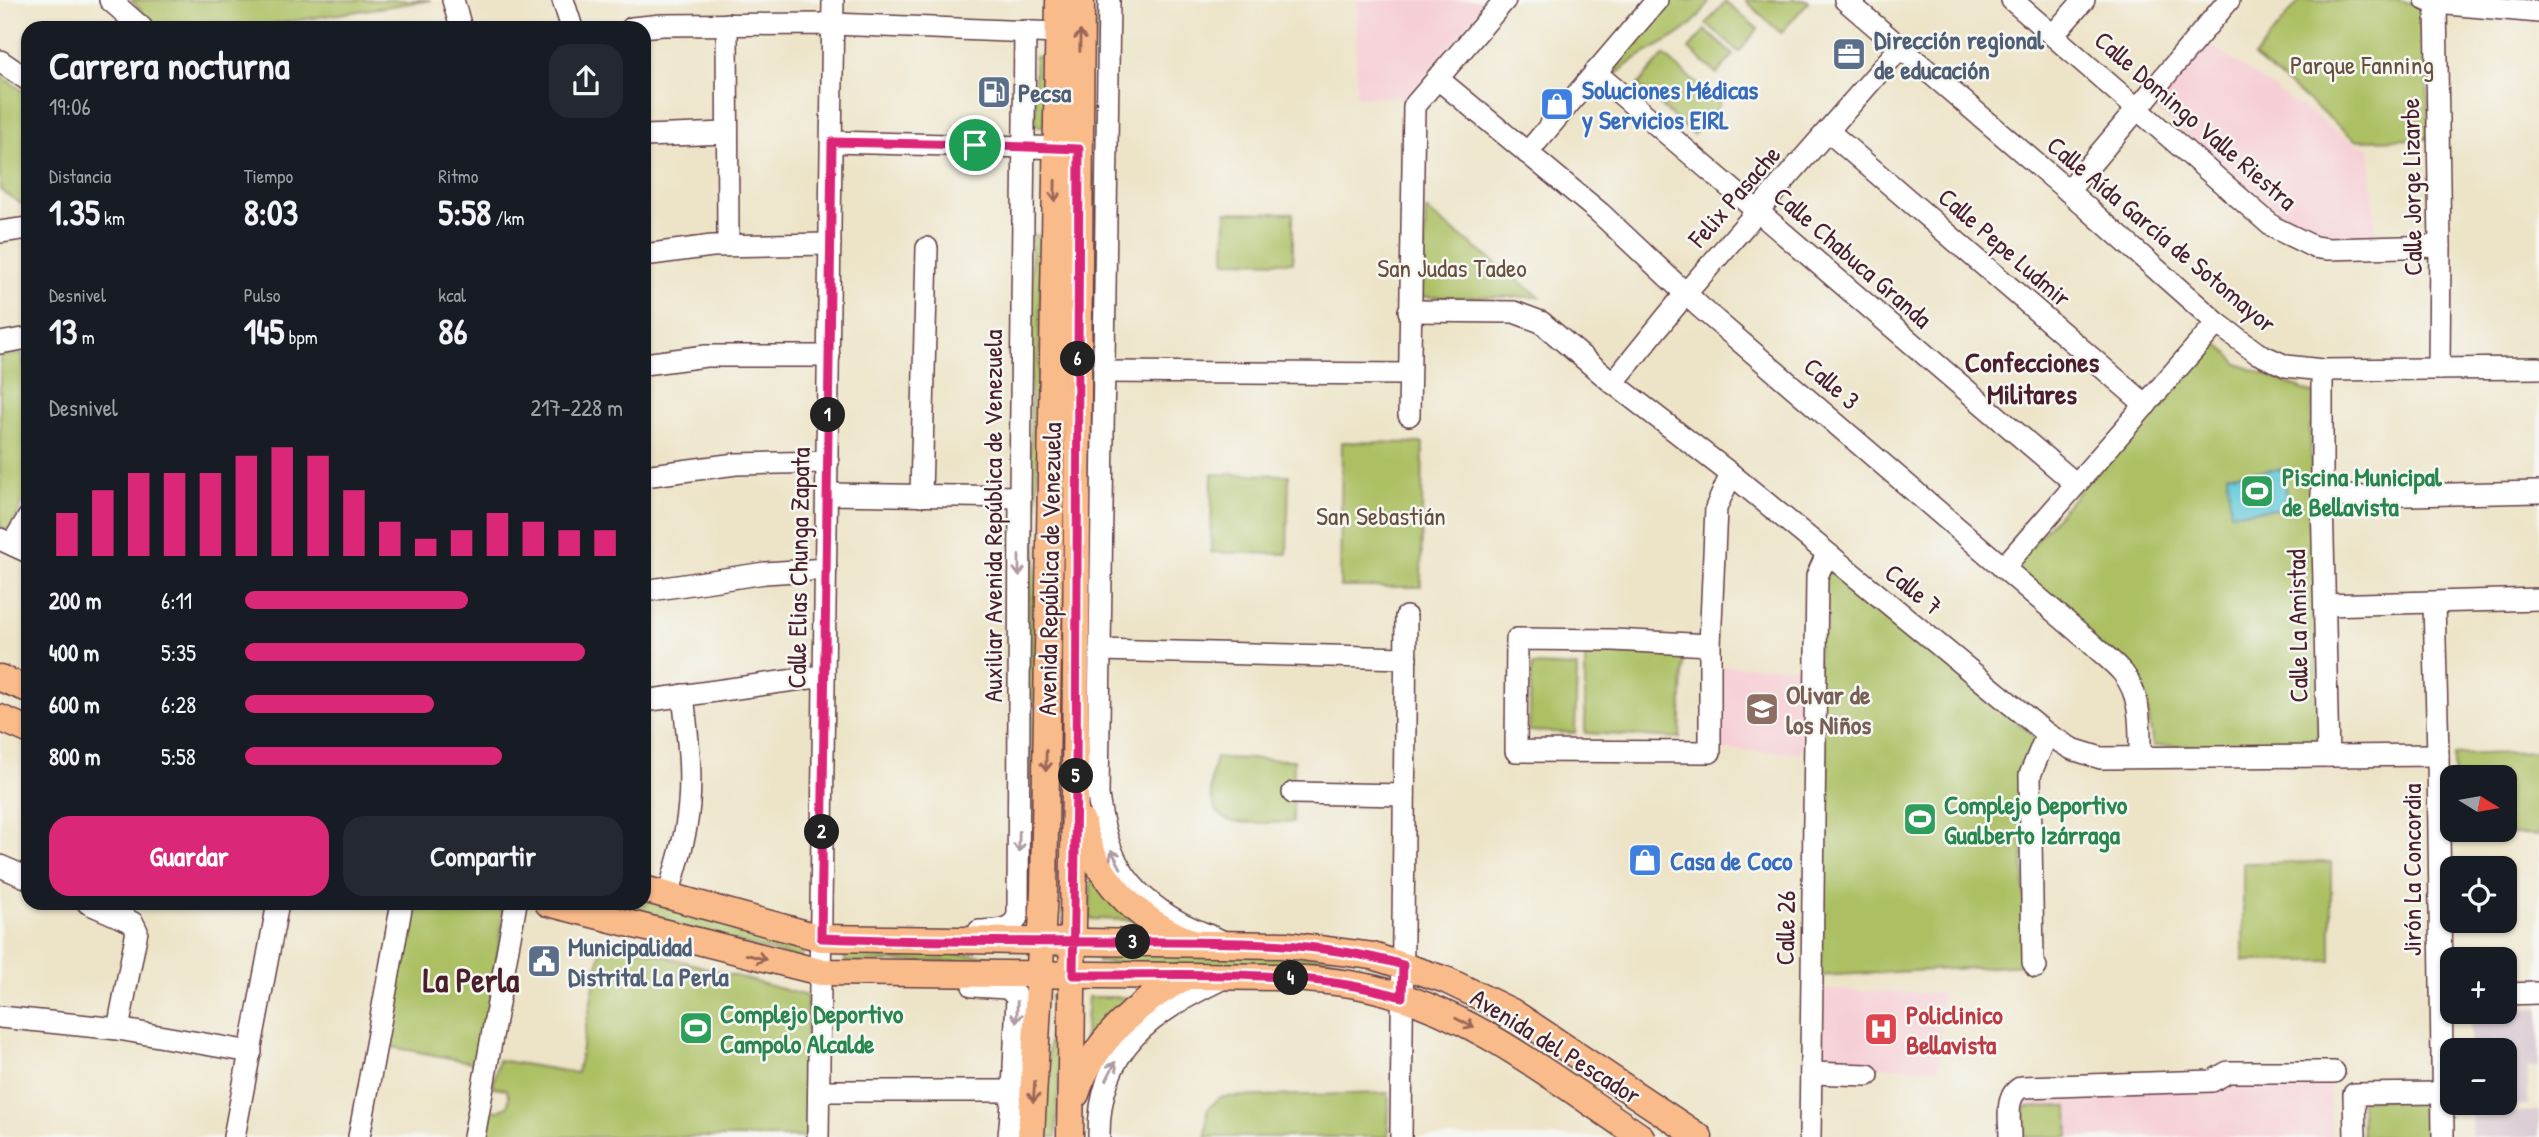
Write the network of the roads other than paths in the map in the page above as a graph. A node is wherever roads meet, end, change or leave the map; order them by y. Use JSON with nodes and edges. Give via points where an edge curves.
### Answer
{"nodes":[{"id":1,"x":110,"y":0,"type":"edge"},
{"id":2,"x":453,"y":0,"type":"edge"},
{"id":3,"x":564,"y":0,"type":"edge"},
{"id":4,"x":833,"y":0,"type":"edge"},
{"id":5,"x":1059,"y":0,"type":"edge"},
{"id":6,"x":1081,"y":0,"type":"edge"},
{"id":7,"x":1109,"y":0,"type":"edge"},
{"id":8,"x":1505,"y":0,"type":"edge"},
{"id":9,"x":1657,"y":0,"type":"edge"},
{"id":10,"x":1844,"y":0,"type":"edge"},
{"id":11,"x":2012,"y":0,"type":"edge"},
{"id":12,"x":2084,"y":0,"type":"edge"},
{"id":13,"x":2229,"y":0,"type":"edge"},
{"id":14,"x":2431,"y":1,"type":"edge"},
{"id":15,"x":2539,"y":12,"type":"edge"},
{"id":16,"x":134,"y":21,"type":"edge"},
{"id":17,"x":459,"y":21,"type":"edge"},
{"id":18,"x":570,"y":21,"type":"edge"},
{"id":19,"x":727,"y":24,"type":"junction"},
{"id":20,"x":833,"y":24,"type":"junction"},
{"id":21,"x":651,"y":26,"type":"edge"},
{"id":22,"x":1025,"y":31,"type":"junction"},
{"id":23,"x":1059,"y":33,"type":"junction"},
{"id":24,"x":2054,"y":34,"type":"junction"},
{"id":25,"x":1899,"y":48,"type":"junction"},
{"id":26,"x":0,"y":61,"type":"edge"},
{"id":27,"x":1595,"y":72,"type":"junction"},
{"id":28,"x":21,"y":75,"type":"edge"},
{"id":29,"x":1437,"y":78,"type":"junction"},
{"id":30,"x":2137,"y":108,"type":"junction"},
{"id":31,"x":1828,"y":131,"type":"junction"},
{"id":32,"x":727,"y":133,"type":"junction"},
{"id":33,"x":651,"y":136,"type":"edge"},
{"id":34,"x":832,"y":142,"type":"junction"},
{"id":35,"x":1024,"y":146,"type":"junction"},
{"id":36,"x":1068,"y":148,"type":"junction"},
{"id":37,"x":1527,"y":153,"type":"junction"},
{"id":38,"x":2068,"y":191,"type":"junction"},
{"id":39,"x":1757,"y":212,"type":"junction"},
{"id":40,"x":21,"y":229,"type":"edge"},
{"id":41,"x":0,"y":232,"type":"edge"},
{"id":42,"x":830,"y":244,"type":"junction"},
{"id":43,"x":728,"y":246,"type":"junction"},
{"id":44,"x":2441,"y":246,"type":"junction"},
{"id":45,"x":927,"y":248,"type":"dead end"},
{"id":46,"x":651,"y":253,"type":"edge"},
{"id":47,"x":1686,"y":293,"type":"junction"},
{"id":48,"x":1409,"y":312,"type":"junction"},
{"id":49,"x":2217,"y":323,"type":"junction"},
{"id":50,"x":21,"y":339,"type":"edge"},
{"id":51,"x":0,"y":343,"type":"edge"},
{"id":52,"x":829,"y":356,"type":"junction"},
{"id":53,"x":651,"y":363,"type":"edge"},
{"id":54,"x":2539,"y":368,"type":"edge"},
{"id":55,"x":2440,"y":369,"type":"junction"},
{"id":56,"x":2322,"y":370,"type":"junction"},
{"id":57,"x":1105,"y":372,"type":"junction"},
{"id":58,"x":1409,"y":374,"type":"junction"},
{"id":59,"x":1613,"y":383,"type":"junction"},
{"id":60,"x":2146,"y":405,"type":"junction"},
{"id":61,"x":1409,"y":415,"type":"dead end"},
{"id":62,"x":828,"y":462,"type":"junction"},
{"id":63,"x":1731,"y":474,"type":"junction"},
{"id":64,"x":651,"y":476,"type":"edge"},
{"id":65,"x":2076,"y":484,"type":"junction"},
{"id":66,"x":2539,"y":492,"type":"edge"},
{"id":67,"x":827,"y":494,"type":"junction"},
{"id":68,"x":921,"y":496,"type":"junction"},
{"id":69,"x":1020,"y":497,"type":"junction"},
{"id":70,"x":2322,"y":497,"type":"junction"},
{"id":71,"x":1827,"y":554,"type":"junction"},
{"id":72,"x":2003,"y":568,"type":"junction"},
{"id":73,"x":826,"y":569,"type":"junction"},
{"id":74,"x":651,"y":590,"type":"edge"},
{"id":75,"x":2539,"y":599,"type":"edge"},
{"id":76,"x":2434,"y":603,"type":"junction"},
{"id":77,"x":2325,"y":605,"type":"junction"},
{"id":78,"x":1406,"y":617,"type":"dead end"},
{"id":79,"x":1710,"y":645,"type":"junction"},
{"id":80,"x":1100,"y":650,"type":"junction"},
{"id":81,"x":1406,"y":658,"type":"junction"},
{"id":82,"x":824,"y":676,"type":"junction"},
{"id":83,"x":0,"y":678,"type":"edge"},
{"id":84,"x":21,"y":686,"type":"edge"},
{"id":85,"x":683,"y":695,"type":"junction"},
{"id":86,"x":651,"y":700,"type":"edge"},
{"id":87,"x":0,"y":718,"type":"edge"},
{"id":88,"x":21,"y":727,"type":"edge"},
{"id":89,"x":2047,"y":734,"type":"junction"},
{"id":90,"x":2438,"y":755,"type":"junction"},
{"id":91,"x":2328,"y":756,"type":"junction"},
{"id":92,"x":2140,"y":758,"type":"junction"},
{"id":93,"x":1076,"y":785,"type":"junction"},
{"id":94,"x":1293,"y":793,"type":"dead end"},
{"id":95,"x":1404,"y":795,"type":"junction"},
{"id":96,"x":0,"y":866,"type":"edge"},
{"id":97,"x":21,"y":875,"type":"edge"},
{"id":98,"x":656,"y":892,"type":"edge"},
{"id":99,"x":105,"y":910,"type":"edge"},
{"id":100,"x":277,"y":910,"type":"edge"},
{"id":101,"x":401,"y":910,"type":"edge"},
{"id":102,"x":515,"y":910,"type":"edge"},
{"id":103,"x":576,"y":910,"type":"edge"},
{"id":104,"x":821,"y":938,"type":"junction"},
{"id":105,"x":940,"y":941,"type":"junction"},
{"id":106,"x":1042,"y":942,"type":"junction"},
{"id":107,"x":1074,"y":942,"type":"junction"},
{"id":108,"x":1191,"y":942,"type":"junction"},
{"id":109,"x":1225,"y":943,"type":"junction"},
{"id":110,"x":2444,"y":947,"type":"edge"},
{"id":111,"x":1403,"y":965,"type":"junction"},
{"id":112,"x":2036,"y":967,"type":"dead end"},
{"id":113,"x":820,"y":972,"type":"junction"},
{"id":114,"x":920,"y":974,"type":"junction"},
{"id":115,"x":1041,"y":975,"type":"junction"},
{"id":116,"x":1073,"y":975,"type":"junction"},
{"id":117,"x":1188,"y":976,"type":"junction"},
{"id":118,"x":1227,"y":976,"type":"junction"},
{"id":119,"x":2539,"y":993,"type":"edge"},
{"id":120,"x":2517,"y":994,"type":"edge"},
{"id":121,"x":1402,"y":997,"type":"junction"},
{"id":122,"x":0,"y":1017,"type":"edge"},
{"id":123,"x":118,"y":1029,"type":"junction"},
{"id":124,"x":251,"y":1052,"type":"junction"},
{"id":125,"x":2334,"y":1072,"type":"dead end"},
{"id":126,"x":1811,"y":1073,"type":"junction"},
{"id":127,"x":1868,"y":1075,"type":"dead end"},
{"id":128,"x":819,"y":1091,"type":"junction"},
{"id":129,"x":1013,"y":1091,"type":"junction"},
{"id":130,"x":2440,"y":1093,"type":"edge"},
{"id":131,"x":1072,"y":1109,"type":"junction"},
{"id":132,"x":2442,"y":1115,"type":"edge"},
{"id":133,"x":234,"y":1137,"type":"edge"},
{"id":134,"x":359,"y":1137,"type":"edge"},
{"id":135,"x":474,"y":1137,"type":"edge"},
{"id":136,"x":818,"y":1137,"type":"edge"},
{"id":137,"x":1009,"y":1137,"type":"edge"},
{"id":138,"x":1031,"y":1137,"type":"edge"},
{"id":139,"x":1070,"y":1137,"type":"edge"},
{"id":140,"x":1099,"y":1137,"type":"edge"},
{"id":141,"x":1401,"y":1137,"type":"edge"},
{"id":142,"x":1641,"y":1137,"type":"edge"},
{"id":143,"x":1699,"y":1137,"type":"edge"},
{"id":144,"x":1810,"y":1137,"type":"edge"},
{"id":145,"x":2010,"y":1137,"type":"edge"},
{"id":146,"x":2355,"y":1137,"type":"edge"},
{"id":147,"x":2443,"y":1137,"type":"edge"}],
"edges":[{"from":1,"to":16,"type":"street"},
{"from":2,"to":17,"type":"street"},
{"from":3,"to":18,"type":"street"},
{"from":4,"to":20,"type":"street","name":"Calle Elias Chunga Zapata"},
{"from":5,"to":23,"type":"main road","name":"Avenida República de Venezuela"},
{"from":36,"to":6,"type":"main road","name":"Avenida República de Venezuela","one_way":true},
{"from":7,"to":57,"type":"street"},
{"from":8,"to":29,"type":"street"},
{"from":9,"to":27,"type":"street"},
{"from":10,"to":25,"type":"street","name":"Calle Aída García de Sotomayor"},
{"from":11,"to":24,"type":"street","name":"Calle Domingo Valle Riestra"},
{"from":12,"to":24,"type":"street"},
{"from":13,"to":30,"type":"street"},
{"from":14,"to":15,"type":"street"},
{"from":14,"to":44,"type":"street","name":"Calle Jorge Lizarbe"},
{"from":19,"to":20,"type":"street"},
{"from":19,"to":21,"type":"street"},
{"from":19,"to":32,"type":"street"},
{"from":20,"to":22,"type":"street"},
{"from":20,"to":34,"type":"street","name":"Calle Elias Chunga Zapata"},
{"from":22,"to":23,"type":"street"},
{"from":22,"to":35,"type":"street","name":"Auxiliar Avenida República de Venezuela"},
{"from":23,"to":36,"type":"main road","name":"Avenida República de Venezuela"},
{"from":24,"to":30,"type":"street","name":"Calle Domingo Valle Riestra"},
{"from":25,"to":31,"type":"street","name":"Felix Pasache"},
{"from":25,"to":38,"type":"street","name":"Calle Aída García de Sotomayor"},
{"from":26,"to":28,"type":"street"},
{"from":27,"to":37,"type":"street"},
{"from":27,"to":39,"type":"street","name":"Calle Chabuca Granda"},
{"from":29,"to":37,"type":"street","name":"Calle 3"},
{"from":29,"to":48,"type":"street","via":[[1414,106]]},
{"from":30,"to":38,"type":"street"},
{"from":30,"to":44,"type":"street","name":"Calle Domingo Valle Riestra","via":[[2273,227],[2314,247]]},
{"from":31,"to":39,"type":"street","name":"Felix Pasache"},
{"from":31,"to":60,"type":"street","name":"Calle Pepe Ludmir"},
{"from":32,"to":33,"type":"street"},
{"from":32,"to":43,"type":"street"},
{"from":34,"to":35,"type":"street"},
{"from":34,"to":42,"type":"street","name":"Calle Elias Chunga Zapata"},
{"from":35,"to":36,"type":"street"},
{"from":35,"to":69,"type":"street","name":"Auxiliar Avenida República de Venezuela"},
{"from":36,"to":93,"type":"main road","name":"Avenida República de Venezuela"},
{"from":36,"to":106,"type":"main road","name":"Avenida República de Venezuela","one_way":true},
{"from":37,"to":47,"type":"street","name":"Calle 3"},
{"from":38,"to":49,"type":"street","name":"Calle Aída García de Sotomayor"},
{"from":39,"to":47,"type":"street","name":"Felix Pasache"},
{"from":39,"to":65,"type":"street","name":"Calle Chabuca Granda"},
{"from":40,"to":41,"type":"street"},
{"from":42,"to":43,"type":"street"},
{"from":42,"to":52,"type":"street","name":"Calle Elias Chunga Zapata"},
{"from":43,"to":46,"type":"street"},
{"from":44,"to":55,"type":"street","name":"Calle Jorge Lizarbe"},
{"from":45,"to":68,"type":"street"},
{"from":47,"to":59,"type":"street","name":"Felix Pasache"},
{"from":47,"to":72,"type":"street","name":"Calle 3"},
{"from":48,"to":58,"type":"street"},
{"from":48,"to":59,"type":"street","name":"Calle 7","via":[[1529,316]]},
{"from":49,"to":56,"type":"street","name":"Calle Aída García de Sotomayor","via":[[2271,361]]},
{"from":49,"to":60,"type":"street"},
{"from":50,"to":51,"type":"street"},
{"from":52,"to":53,"type":"street","via":[[706,356]]},
{"from":52,"to":62,"type":"street","name":"Calle Elias Chunga Zapata"},
{"from":54,"to":55,"type":"street","name":"Calle Aída García de Sotomayor"},
{"from":55,"to":56,"type":"street","name":"Calle Aída García de Sotomayor"},
{"from":56,"to":70,"type":"street","name":"Calle La Amistad"},
{"from":57,"to":58,"type":"street"},
{"from":57,"to":80,"type":"street"},
{"from":58,"to":61,"type":"street"},
{"from":59,"to":63,"type":"street","name":"Calle 7"},
{"from":60,"to":65,"type":"street"},
{"from":62,"to":64,"type":"street","via":[[736,464]]},
{"from":62,"to":67,"type":"street","name":"Calle Elias Chunga Zapata"},
{"from":63,"to":71,"type":"street","name":"Calle 7"},
{"from":63,"to":79,"type":"street","via":[[1716,508]]},
{"from":65,"to":72,"type":"street"},
{"from":66,"to":70,"type":"street"},
{"from":67,"to":68,"type":"street"},
{"from":67,"to":73,"type":"street","name":"Calle Elias Chunga Zapata"},
{"from":68,"to":69,"type":"street"},
{"from":69,"to":105,"type":"street","name":"Auxiliar Avenida República de Venezuela","one_way":true,"via":[[1018,915],[1007,928]]},
{"from":70,"to":77,"type":"street","name":"Calle La Amistad"},
{"from":71,"to":89,"type":"street","name":"Calle 7"},
{"from":71,"to":126,"type":"street","name":"Calle 26","via":[[1817,576]]},
{"from":72,"to":92,"type":"street","name":"Calle 3","via":[[2124,675],[2140,724]]},
{"from":73,"to":74,"type":"street"},
{"from":73,"to":82,"type":"street","name":"Calle Elias Chunga Zapata"},
{"from":75,"to":76,"type":"street"},
{"from":76,"to":77,"type":"street"},
{"from":76,"to":90,"type":"street","name":"Jirón La Concordia"},
{"from":77,"to":91,"type":"street","name":"Calle La Amistad"},
{"from":78,"to":81,"type":"street"},
{"from":79,"to":79,"type":"street","via":[[1710,752],[1516,751],[1517,639]]},
{"from":80,"to":81,"type":"street"},
{"from":109,"to":80,"type":"street","one_way":true,"via":[[1158,909],[1113,857],[1102,830],[1098,795]]},
{"from":81,"to":95,"type":"street"},
{"from":82,"to":85,"type":"street"},
{"from":82,"to":104,"type":"street","name":"Calle Elias Chunga Zapata"},
{"from":83,"to":84,"type":"main road"},
{"from":85,"to":86,"type":"street"},
{"from":85,"to":98,"type":"street","via":[[691,776],[686,829]]},
{"from":87,"to":88,"type":"main road"},
{"from":89,"to":92,"type":"street","name":"Calle 7","via":[[2086,755]]},
{"from":89,"to":112,"type":"street","via":[[2029,775]]},
{"from":90,"to":91,"type":"street","name":"Calle 7"},
{"from":90,"to":110,"type":"street","name":"Jirón La Concordia"},
{"from":91,"to":92,"type":"street","name":"Calle 7"},
{"from":93,"to":107,"type":"main road","name":"Avenida República de Venezuela"},
{"from":93,"to":108,"type":"main road","via":[[1083,829],[1115,889],[1150,921]]},
{"from":94,"to":95,"type":"street"},
{"from":95,"to":111,"type":"street"},
{"from":96,"to":97,"type":"street"},
{"from":98,"to":104,"type":"main road","name":"Avenida del Pescador"},
{"from":99,"to":123,"type":"street","via":[[127,919],[137,931]]},
{"from":100,"to":124,"type":"street"},
{"from":101,"to":134,"type":"street"},
{"from":102,"to":135,"type":"street"},
{"from":103,"to":113,"type":"main road","name":"Avenida del Pescador","one_way":true},
{"from":104,"to":105,"type":"main road","name":"Avenida del Pescador"},
{"from":104,"to":113,"type":"street","name":"Calle Elias Chunga Zapata"},
{"from":105,"to":106,"type":"main road","name":"Avenida del Pescador"},
{"from":106,"to":107,"type":"main road","name":"Avenida del Pescador"},
{"from":106,"to":115,"type":"main road","name":"Avenida República de Venezuela"},
{"from":107,"to":108,"type":"main road","name":"Avenida del Pescador"},
{"from":107,"to":116,"type":"main road","name":"Avenida República de Venezuela"},
{"from":108,"to":109,"type":"main road","name":"Avenida del Pescador"},
{"from":109,"to":111,"type":"main road","name":"Avenida del Pescador","via":[[1311,947]]},
{"from":111,"to":121,"type":"street"},
{"from":111,"to":143,"type":"main road","name":"Avenida del Pescador","via":[[1512,1012]]},
{"from":113,"to":114,"type":"main road","name":"Avenida del Pescador"},
{"from":113,"to":128,"type":"street","name":"Calle Elias Chunga Zapata"},
{"from":114,"to":115,"type":"main road","name":"Avenida del Pescador"},
{"from":114,"to":129,"type":"street","one_way":true,"via":[[956,986],[1000,987],[1017,997]]},
{"from":115,"to":116,"type":"main road","name":"Avenida del Pescador"},
{"from":115,"to":138,"type":"main road","name":"Avenida República de Venezuela","one_way":true},
{"from":116,"to":117,"type":"main road","name":"Avenida del Pescador"},
{"from":116,"to":131,"type":"main road","name":"Avenida República de Venezuela"},
{"from":117,"to":118,"type":"main road","name":"Avenida del Pescador"},
{"from":117,"to":131,"type":"main road","via":[[1164,988],[1121,1023],[1090,1064]]},
{"from":118,"to":121,"type":"main road","name":"Avenida del Pescador","via":[[1339,982]]},
{"from":140,"to":118,"type":"street","one_way":true,"via":[[1098,1114],[1120,1052],[1159,1014]]},
{"from":119,"to":120,"type":"street"},
{"from":121,"to":141,"type":"street"},
{"from":121,"to":142,"type":"main road","name":"Avenida del Pescador","one_way":true,"via":[[1478,1029]]},
{"from":122,"to":123,"type":"street"},
{"from":123,"to":124,"type":"street"},
{"from":124,"to":133,"type":"street"},
{"from":125,"to":145,"type":"street","via":[[2228,1072],[2212,1081],[2031,1086],[2015,1090],[2010,1103]]},
{"from":126,"to":127,"type":"street"},
{"from":126,"to":144,"type":"street","name":"Calle 26"},
{"from":128,"to":129,"type":"street"},
{"from":128,"to":136,"type":"street","name":"Calle Elias Chunga Zapata"},
{"from":129,"to":137,"type":"street"},
{"from":130,"to":146,"type":"street","via":[[2354,1094]]},
{"from":131,"to":139,"type":"main road","name":"Avenida República de Venezuela"},
{"from":132,"to":147,"type":"street","name":"Jirón La Concordia"}]}
